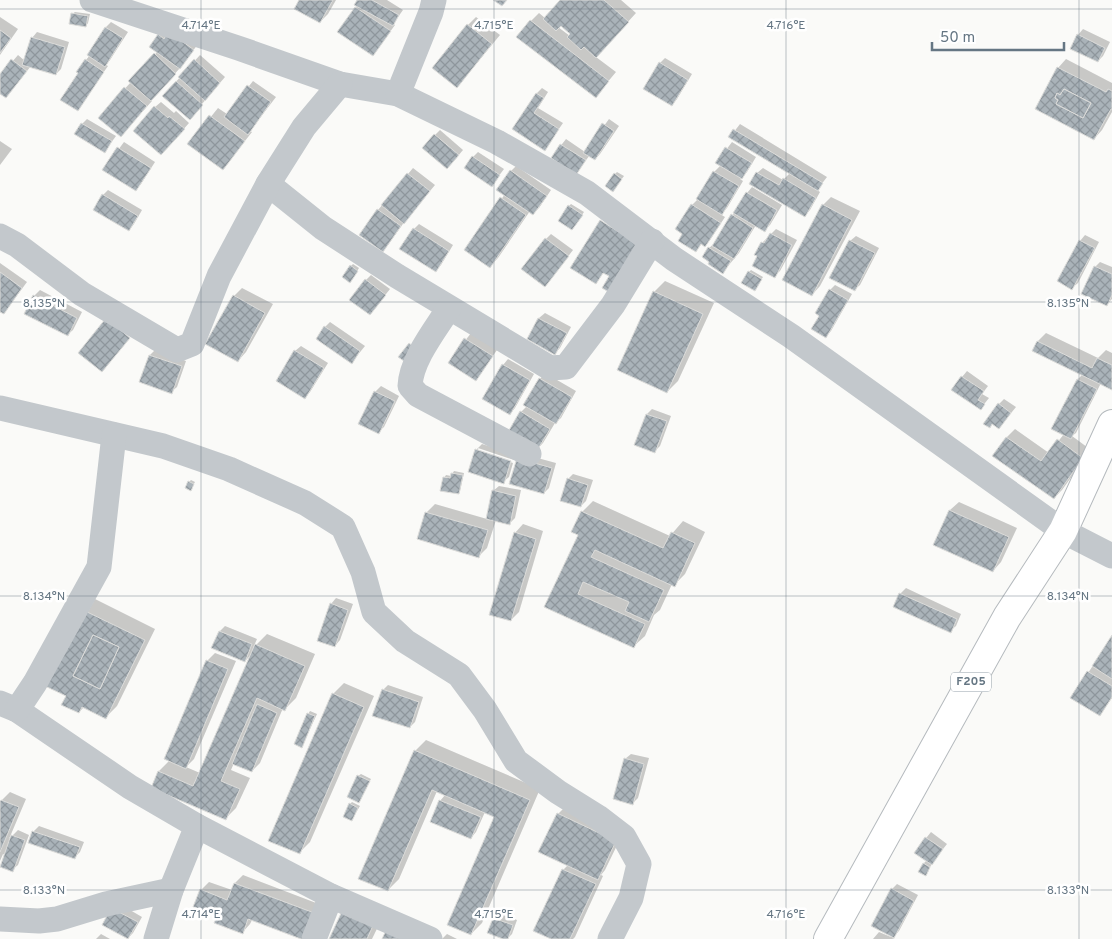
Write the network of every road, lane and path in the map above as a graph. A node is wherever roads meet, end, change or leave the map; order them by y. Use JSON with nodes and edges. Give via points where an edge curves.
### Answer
{"nodes":[{"id":1,"x":92,"y":0,"type":"edge"},
{"id":2,"x":434,"y":0,"type":"edge"},
{"id":3,"x":340,"y":84,"type":"junction"},
{"id":4,"x":398,"y":94,"type":"junction"},
{"id":5,"x":268,"y":184,"type":"junction"},
{"id":6,"x":0,"y":236,"type":"edge"},
{"id":7,"x":652,"y":241,"type":"junction"},
{"id":8,"x":450,"y":308,"type":"junction"},
{"id":9,"x":0,"y":408,"type":"edge"},
{"id":10,"x":1112,"y":424,"type":"edge"},
{"id":11,"x":114,"y":435,"type":"junction"},
{"id":12,"x":529,"y":454,"type":"dead end"},
{"id":13,"x":1062,"y":531,"type":"junction"},
{"id":14,"x":1112,"y":556,"type":"edge"},
{"id":15,"x":9,"y":706,"type":"edge"},
{"id":16,"x":197,"y":826,"type":"junction"},
{"id":17,"x":172,"y":890,"type":"junction"},
{"id":18,"x":331,"y":896,"type":"junction"},
{"id":19,"x":0,"y":918,"type":"edge"},
{"id":20,"x":156,"y":939,"type":"edge"},
{"id":21,"x":314,"y":939,"type":"edge"},
{"id":22,"x":430,"y":939,"type":"edge"},
{"id":23,"x":610,"y":939,"type":"edge"},
{"id":24,"x":828,"y":939,"type":"edge"}],
"edges":[{"from":1,"to":3,"type":"street"},
{"from":2,"to":4,"type":"street"},
{"from":3,"to":4,"type":"street"},
{"from":3,"to":5,"type":"street","via":[[304,127]]},
{"from":4,"to":7,"type":"street","via":[[497,142],[587,193]]},
{"from":5,"to":6,"type":"street","via":[[219,276],[192,344],[177,350],[82,294]]},
{"from":5,"to":8,"type":"street","via":[[323,228]]},
{"from":7,"to":8,"type":"street","via":[[613,305],[566,367],[550,368]]},
{"from":7,"to":13,"type":"street","via":[[791,336]]},
{"from":8,"to":12,"type":"street","via":[[420,355],[410,376],[410,386],[418,395]]},
{"from":9,"to":11,"type":"street"},
{"from":10,"to":13,"type":"main road","number":"F205"},
{"from":11,"to":15,"type":"street","via":[[99,567],[39,675]]},
{"from":11,"to":23,"type":"street","via":[[163,446],[229,469],[306,503],[343,527],[374,612],[405,641],[459,675],[516,761],[624,837],[639,864],[632,898]]},
{"from":13,"to":14,"type":"street"},
{"from":13,"to":24,"type":"main road","number":"F205","via":[[1007,617]]},
{"from":15,"to":16,"type":"street","via":[[130,788]]},
{"from":16,"to":17,"type":"street"},
{"from":16,"to":18,"type":"street"},
{"from":17,"to":19,"type":"street","via":[[106,904],[57,919]]},
{"from":17,"to":20,"type":"street"},
{"from":18,"to":21,"type":"street"},
{"from":18,"to":22,"type":"street"}]}
